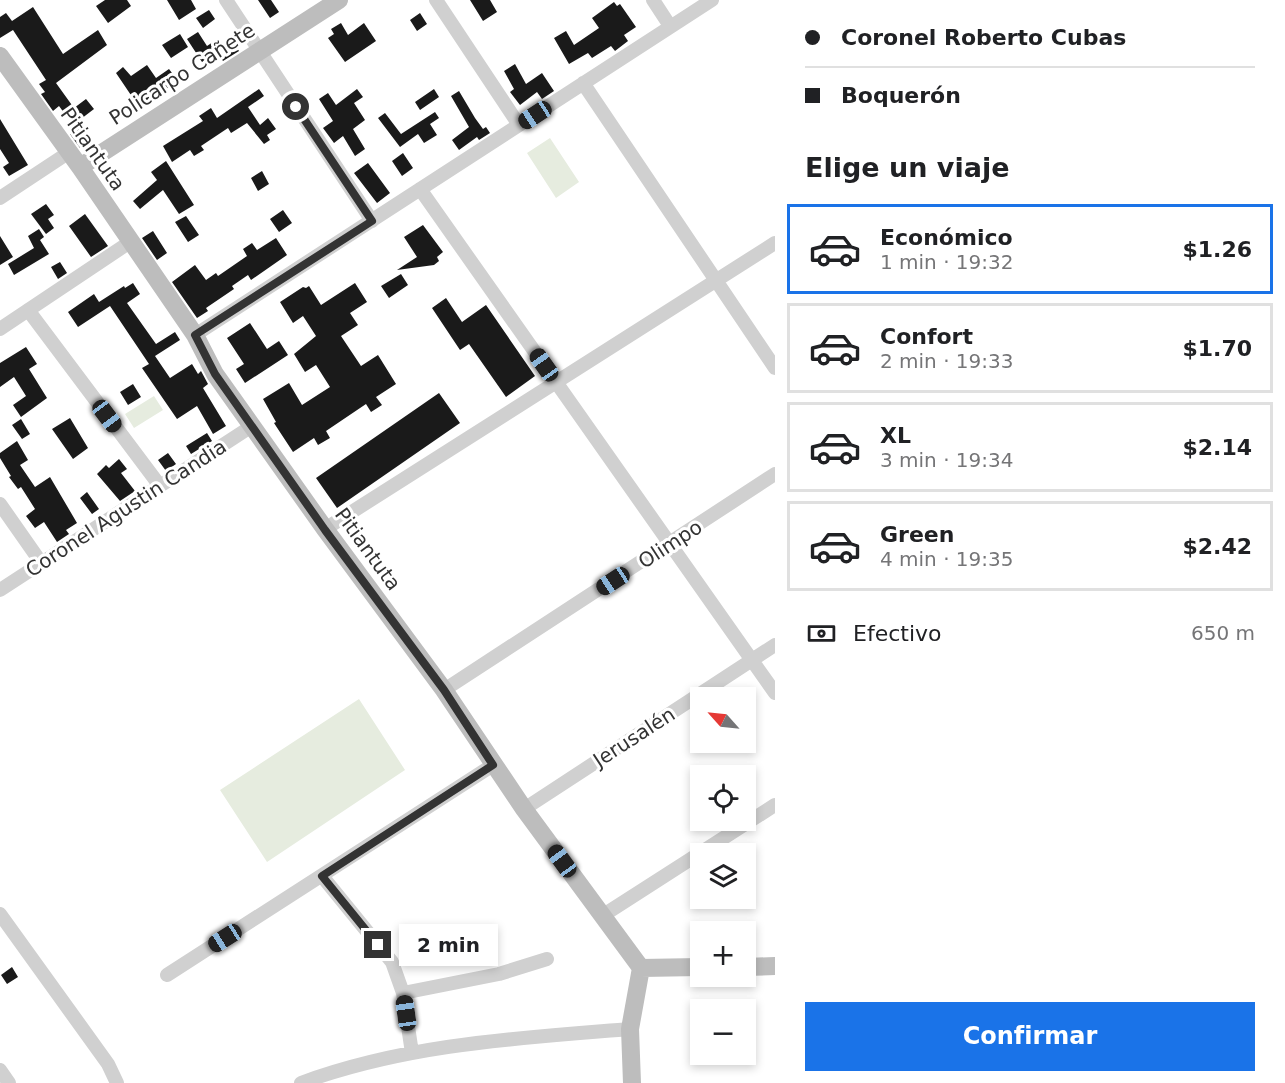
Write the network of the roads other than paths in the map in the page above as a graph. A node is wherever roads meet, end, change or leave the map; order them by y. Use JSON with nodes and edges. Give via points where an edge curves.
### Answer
{"nodes":[{"id":1,"x":226,"y":0,"type":"edge"},
{"id":2,"x":339,"y":0,"type":"edge"},
{"id":3,"x":435,"y":0,"type":"edge"},
{"id":4,"x":652,"y":0,"type":"edge"},
{"id":5,"x":712,"y":0,"type":"edge"},
{"id":6,"x":670,"y":26,"type":"junction"},
{"id":7,"x":259,"y":50,"type":"junction"},
{"id":8,"x":1,"y":58,"type":"edge"},
{"id":9,"x":583,"y":83,"type":"junction"},
{"id":10,"x":519,"y":125,"type":"junction"},
{"id":11,"x":74,"y":160,"type":"junction"},
{"id":12,"x":420,"y":189,"type":"junction"},
{"id":13,"x":0,"y":198,"type":"edge"},
{"id":14,"x":372,"y":221,"type":"junction"},
{"id":15,"x":130,"y":242,"type":"junction"},
{"id":16,"x":775,"y":243,"type":"edge"},
{"id":17,"x":716,"y":281,"type":"junction"},
{"id":18,"x":28,"y":310,"type":"junction"},
{"id":19,"x":0,"y":329,"type":"edge"},
{"id":20,"x":195,"y":335,"type":"junction"},
{"id":21,"x":775,"y":368,"type":"edge"},
{"id":22,"x":557,"y":384,"type":"junction"},
{"id":23,"x":252,"y":426,"type":"junction"},
{"id":24,"x":775,"y":474,"type":"edge"},
{"id":25,"x":160,"y":486,"type":"junction"},
{"id":26,"x":0,"y":504,"type":"edge"},
{"id":27,"x":325,"y":530,"type":"junction"},
{"id":28,"x":669,"y":545,"type":"junction"},
{"id":29,"x":42,"y":564,"type":"junction"},
{"id":30,"x":0,"y":590,"type":"edge"},
{"id":31,"x":775,"y":645,"type":"edge"},
{"id":32,"x":752,"y":660,"type":"junction"},
{"id":33,"x":444,"y":690,"type":"junction"},
{"id":34,"x":775,"y":693,"type":"edge"},
{"id":35,"x":493,"y":765,"type":"junction"},
{"id":36,"x":775,"y":805,"type":"edge"},
{"id":37,"x":524,"y":809,"type":"junction"},
{"id":38,"x":322,"y":876,"type":"junction"},
{"id":39,"x":0,"y":914,"type":"edge"},
{"id":40,"x":602,"y":916,"type":"junction"},
{"id":41,"x":547,"y":959,"type":"dead end"},
{"id":42,"x":775,"y":966,"type":"edge"},
{"id":43,"x":756,"y":967,"type":"edge"},
{"id":44,"x":641,"y":968,"type":"junction"},
{"id":45,"x":690,"y":968,"type":"edge"},
{"id":46,"x":167,"y":975,"type":"dead end"},
{"id":47,"x":404,"y":993,"type":"junction"},
{"id":48,"x":630,"y":1029,"type":"junction"},
{"id":49,"x":412,"y":1053,"type":"junction"},
{"id":50,"x":0,"y":1070,"type":"edge"},
{"id":51,"x":9,"y":1083,"type":"edge"},
{"id":52,"x":117,"y":1083,"type":"edge"},
{"id":53,"x":301,"y":1083,"type":"edge"},
{"id":54,"x":632,"y":1083,"type":"edge"}],
"edges":[{"from":1,"to":7,"type":"street"},
{"from":2,"to":7,"type":"street","name":"Policarpo Cañete"},
{"from":3,"to":10,"type":"street"},
{"from":4,"to":6,"type":"street"},
{"from":5,"to":6,"type":"street"},
{"from":6,"to":9,"type":"street"},
{"from":7,"to":11,"type":"street","name":"Policarpo Cañete"},
{"from":7,"to":14,"type":"street"},
{"from":8,"to":11,"type":"street","name":"Pitiantuta"},
{"from":9,"to":10,"type":"street"},
{"from":9,"to":17,"type":"street"},
{"from":10,"to":12,"type":"street"},
{"from":11,"to":13,"type":"street","name":"Policarpo Cañete"},
{"from":11,"to":15,"type":"street","name":"Pitiantuta"},
{"from":12,"to":14,"type":"street"},
{"from":12,"to":22,"type":"street"},
{"from":14,"to":20,"type":"street"},
{"from":15,"to":18,"type":"street"},
{"from":15,"to":20,"type":"street","name":"Pitiantuta"},
{"from":16,"to":17,"type":"street"},
{"from":17,"to":21,"type":"street"},
{"from":17,"to":22,"type":"street"},
{"from":18,"to":19,"type":"street"},
{"from":18,"to":25,"type":"street"},
{"from":20,"to":23,"type":"street","name":"Pitiantuta","via":[[215,374]]},
{"from":22,"to":27,"type":"street"},
{"from":22,"to":28,"type":"street"},
{"from":23,"to":25,"type":"street","name":"Coronel Agustin Candia"},
{"from":23,"to":27,"type":"street","name":"Pitiantuta"},
{"from":24,"to":28,"type":"street","name":"Olimpo"},
{"from":25,"to":29,"type":"street","name":"Coronel Agustin Candia"},
{"from":26,"to":29,"type":"street"},
{"from":27,"to":33,"type":"street","name":"Pitiantuta"},
{"from":28,"to":32,"type":"street"},
{"from":28,"to":33,"type":"street","name":"Olimpo"},
{"from":29,"to":30,"type":"street","name":"Coronel Agustin Candia"},
{"from":31,"to":32,"type":"street","name":"Jerusalén"},
{"from":32,"to":34,"type":"street"},
{"from":32,"to":37,"type":"street","name":"Jerusalén"},
{"from":33,"to":35,"type":"street","name":"Pitiantuta"},
{"from":35,"to":37,"type":"street","name":"Pitiantuta"},
{"from":35,"to":38,"type":"street"},
{"from":36,"to":40,"type":"street"},
{"from":37,"to":40,"type":"street","name":"Pitiantuta"},
{"from":38,"to":46,"type":"street"},
{"from":38,"to":47,"type":"street","via":[[392,962]]},
{"from":39,"to":52,"type":"street","via":[[108,1064]]},
{"from":40,"to":44,"type":"street","name":"Pitiantuta"},
{"from":41,"to":47,"type":"street","via":[[499,974]]},
{"from":42,"to":43,"type":"street"},
{"from":44,"to":45,"type":"street"},
{"from":44,"to":48,"type":"street"},
{"from":47,"to":49,"type":"street"},
{"from":48,"to":49,"type":"street","via":[[516,1038]]},
{"from":48,"to":54,"type":"street"},
{"from":49,"to":53,"type":"street"},
{"from":50,"to":51,"type":"street"}]}
